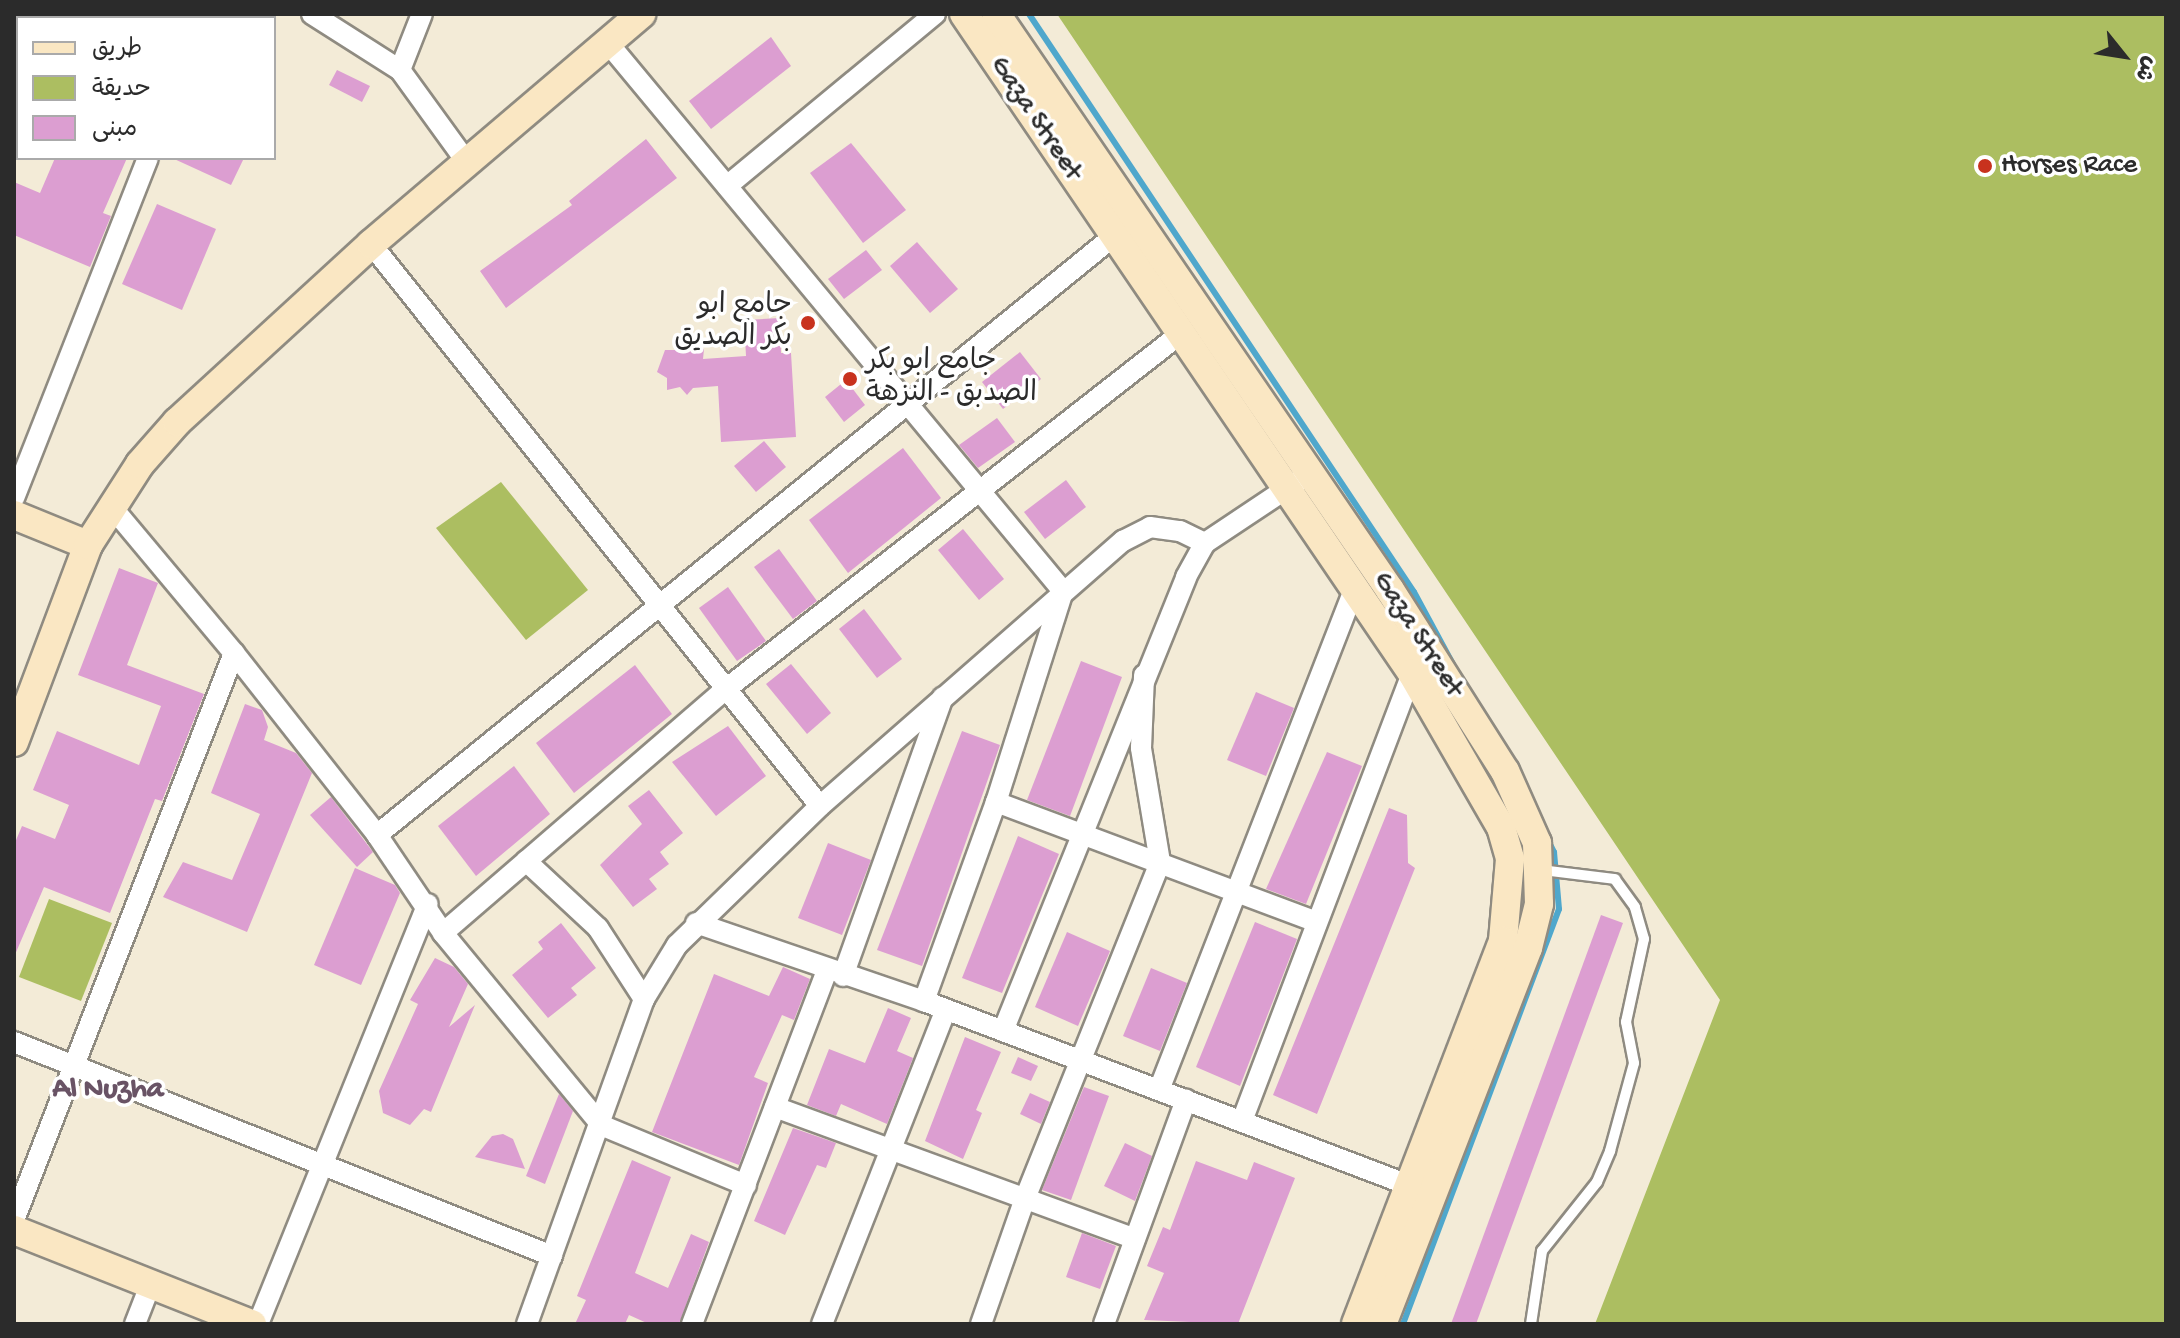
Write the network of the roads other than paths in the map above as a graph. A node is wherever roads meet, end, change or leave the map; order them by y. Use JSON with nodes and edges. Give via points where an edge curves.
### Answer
{"nodes":[{"id":1,"x":312,"y":14,"type":"edge"},
{"id":2,"x":422,"y":14,"type":"edge"},
{"id":3,"x":641,"y":14,"type":"edge"},
{"id":4,"x":935,"y":14,"type":"edge"},
{"id":5,"x":964,"y":14,"type":"edge"},
{"id":6,"x":996,"y":14,"type":"edge"},
{"id":7,"x":608,"y":43,"type":"junction"},
{"id":8,"x":400,"y":70,"type":"junction"},
{"id":9,"x":147,"y":160,"type":"edge"},
{"id":10,"x":468,"y":164,"type":"junction"},
{"id":11,"x":727,"y":186,"type":"junction"},
{"id":12,"x":1114,"y":236,"type":"junction"},
{"id":13,"x":371,"y":244,"type":"junction"},
{"id":14,"x":1179,"y":335,"type":"junction"},
{"id":15,"x":908,"y":405,"type":"junction"},
{"id":16,"x":1309,"y":474,"type":"junction"},
{"id":17,"x":1284,"y":490,"type":"junction"},
{"id":18,"x":979,"y":491,"type":"junction"},
{"id":19,"x":14,"y":498,"type":"edge"},
{"id":20,"x":111,"y":506,"type":"junction"},
{"id":21,"x":14,"y":515,"type":"edge"},
{"id":22,"x":1205,"y":543,"type":"junction"},
{"id":23,"x":88,"y":545,"type":"junction"},
{"id":24,"x":1354,"y":590,"type":"junction"},
{"id":25,"x":1063,"y":591,"type":"junction"},
{"id":26,"x":657,"y":603,"type":"junction"},
{"id":27,"x":234,"y":653,"type":"junction"},
{"id":28,"x":1412,"y":673,"type":"junction"},
{"id":29,"x":1144,"y":675,"type":"junction"},
{"id":30,"x":726,"y":689,"type":"junction"},
{"id":31,"x":944,"y":695,"type":"junction"},
{"id":32,"x":14,"y":742,"type":"edge"},
{"id":33,"x":996,"y":802,"type":"junction"},
{"id":34,"x":820,"y":806,"type":"junction"},
{"id":35,"x":1081,"y":834,"type":"junction"},
{"id":36,"x":377,"y":835,"type":"junction"},
{"id":37,"x":526,"y":861,"type":"junction"},
{"id":38,"x":1160,"y":862,"type":"junction"},
{"id":39,"x":1540,"y":869,"type":"junction"},
{"id":40,"x":1233,"y":891,"type":"junction"},
{"id":41,"x":428,"y":904,"type":"junction"},
{"id":42,"x":1314,"y":921,"type":"junction"},
{"id":43,"x":696,"y":923,"type":"junction"},
{"id":44,"x":443,"y":933,"type":"junction"},
{"id":45,"x":835,"y":973,"type":"junction"},
{"id":46,"x":644,"y":999,"type":"junction"},
{"id":47,"x":924,"y":1001,"type":"junction"},
{"id":48,"x":946,"y":1010,"type":"junction"},
{"id":49,"x":1003,"y":1031,"type":"junction"},
{"id":50,"x":14,"y":1042,"type":"edge"},
{"id":51,"x":1080,"y":1059,"type":"junction"},
{"id":52,"x":72,"y":1066,"type":"junction"},
{"id":53,"x":1159,"y":1090,"type":"junction"},
{"id":54,"x":1186,"y":1100,"type":"junction"},
{"id":55,"x":775,"y":1107,"type":"junction"},
{"id":56,"x":1242,"y":1121,"type":"junction"},
{"id":57,"x":601,"y":1125,"type":"junction"},
{"id":58,"x":890,"y":1152,"type":"junction"},
{"id":59,"x":319,"y":1164,"type":"junction"},
{"id":60,"x":746,"y":1185,"type":"junction"},
{"id":61,"x":1411,"y":1186,"type":"junction"},
{"id":62,"x":1024,"y":1201,"type":"junction"},
{"id":63,"x":14,"y":1220,"type":"edge"},
{"id":64,"x":14,"y":1230,"type":"edge"},
{"id":65,"x":1135,"y":1239,"type":"junction"},
{"id":66,"x":552,"y":1256,"type":"junction"},
{"id":67,"x":151,"y":1283,"type":"junction"},
{"id":68,"x":135,"y":1324,"type":"edge"},
{"id":69,"x":255,"y":1324,"type":"edge"},
{"id":70,"x":527,"y":1324,"type":"edge"},
{"id":71,"x":692,"y":1324,"type":"edge"},
{"id":72,"x":822,"y":1324,"type":"edge"},
{"id":73,"x":981,"y":1324,"type":"edge"},
{"id":74,"x":1104,"y":1324,"type":"edge"},
{"id":75,"x":1356,"y":1324,"type":"edge"},
{"id":76,"x":1382,"y":1324,"type":"edge"},
{"id":77,"x":1531,"y":1324,"type":"edge"}],
"edges":[{"from":1,"to":8,"type":"street"},
{"from":2,"to":8,"type":"street"},
{"from":3,"to":7,"type":"main road"},
{"from":4,"to":11,"type":"street"},
{"from":5,"to":12,"type":"main road","name":"Gaza Street"},
{"from":6,"to":16,"type":"main road","name":"Gaza Street"},
{"from":7,"to":10,"type":"main road"},
{"from":7,"to":11,"type":"street"},
{"from":8,"to":10,"type":"street"},
{"from":9,"to":19,"type":"street"},
{"from":10,"to":13,"type":"main road"},
{"from":11,"to":15,"type":"street"},
{"from":12,"to":14,"type":"main road","name":"Gaza Street"},
{"from":12,"to":15,"type":"street"},
{"from":13,"to":20,"type":"main road","via":[[177,422]]},
{"from":13,"to":26,"type":"street"},
{"from":14,"to":17,"type":"main road","name":"Gaza Street"},
{"from":14,"to":18,"type":"street"},
{"from":15,"to":18,"type":"street"},
{"from":15,"to":26,"type":"street"},
{"from":16,"to":17,"type":"street"},
{"from":16,"to":39,"type":"main road","name":"Gaza Street","via":[[1505,771],[1524,805]]},
{"from":17,"to":22,"type":"street"},
{"from":17,"to":24,"type":"main road","name":"Gaza Street"},
{"from":18,"to":25,"type":"street"},
{"from":18,"to":30,"type":"street"},
{"from":20,"to":23,"type":"main road"},
{"from":20,"to":27,"type":"street"},
{"from":21,"to":23,"type":"main road"},
{"from":22,"to":25,"type":"street","via":[[1180,531],[1150,527],[1123,541]]},
{"from":22,"to":29,"type":"street"},
{"from":23,"to":32,"type":"main road"},
{"from":24,"to":28,"type":"main road","name":"Gaza Street"},
{"from":24,"to":40,"type":"street"},
{"from":25,"to":31,"type":"street"},
{"from":25,"to":33,"type":"street"},
{"from":26,"to":30,"type":"street"},
{"from":26,"to":36,"type":"street"},
{"from":27,"to":36,"type":"street"},
{"from":27,"to":52,"type":"street"},
{"from":28,"to":42,"type":"street"},
{"from":28,"to":61,"type":"main road","name":"Gaza Street","via":[[1501,827],[1510,888],[1495,966]]},
{"from":29,"to":35,"type":"street"},
{"from":29,"to":38,"type":"street","via":[[1141,748]]},
{"from":30,"to":34,"type":"street"},
{"from":30,"to":37,"type":"street"},
{"from":31,"to":34,"type":"street"},
{"from":31,"to":45,"type":"street"},
{"from":33,"to":35,"type":"street"},
{"from":33,"to":47,"type":"street"},
{"from":34,"to":43,"type":"street"},
{"from":35,"to":38,"type":"street"},
{"from":35,"to":49,"type":"street"},
{"from":36,"to":41,"type":"street"},
{"from":37,"to":44,"type":"street"},
{"from":37,"to":46,"type":"street","via":[[598,928]]},
{"from":38,"to":40,"type":"street"},
{"from":38,"to":51,"type":"street"},
{"from":39,"to":76,"type":"main road","name":"Gaza Street","via":[[1539,904],[1528,948]]},
{"from":39,"to":77,"type":"lane","via":[[1615,879],[1639,915],[1644,939],[1626,1022],[1634,1063],[1610,1151],[1597,1182],[1542,1251]]},
{"from":40,"to":42,"type":"street"},
{"from":40,"to":53,"type":"street"},
{"from":41,"to":44,"type":"street"},
{"from":41,"to":59,"type":"street"},
{"from":42,"to":56,"type":"street"},
{"from":43,"to":45,"type":"street"},
{"from":43,"to":46,"type":"street","via":[[658,969]]},
{"from":44,"to":57,"type":"street"},
{"from":45,"to":47,"type":"street"},
{"from":45,"to":55,"type":"street"},
{"from":46,"to":57,"type":"street"},
{"from":47,"to":48,"type":"street"},
{"from":48,"to":49,"type":"street"},
{"from":48,"to":58,"type":"street"},
{"from":49,"to":51,"type":"street"},
{"from":50,"to":52,"type":"street"},
{"from":51,"to":53,"type":"street"},
{"from":51,"to":62,"type":"street"},
{"from":52,"to":59,"type":"street"},
{"from":52,"to":63,"type":"street"},
{"from":53,"to":54,"type":"street"},
{"from":54,"to":56,"type":"street"},
{"from":54,"to":65,"type":"street"},
{"from":55,"to":58,"type":"street"},
{"from":55,"to":60,"type":"street"},
{"from":56,"to":61,"type":"street"},
{"from":57,"to":60,"type":"street"},
{"from":57,"to":66,"type":"street"},
{"from":58,"to":62,"type":"street"},
{"from":58,"to":72,"type":"street"},
{"from":59,"to":66,"type":"street"},
{"from":59,"to":69,"type":"street"},
{"from":60,"to":71,"type":"street"},
{"from":61,"to":75,"type":"main road","name":"Gaza Street"},
{"from":62,"to":65,"type":"street"},
{"from":62,"to":73,"type":"street"},
{"from":64,"to":67,"type":"main road"},
{"from":65,"to":74,"type":"street"},
{"from":66,"to":70,"type":"street"},
{"from":67,"to":68,"type":"street"},
{"from":67,"to":69,"type":"main road"}]}
